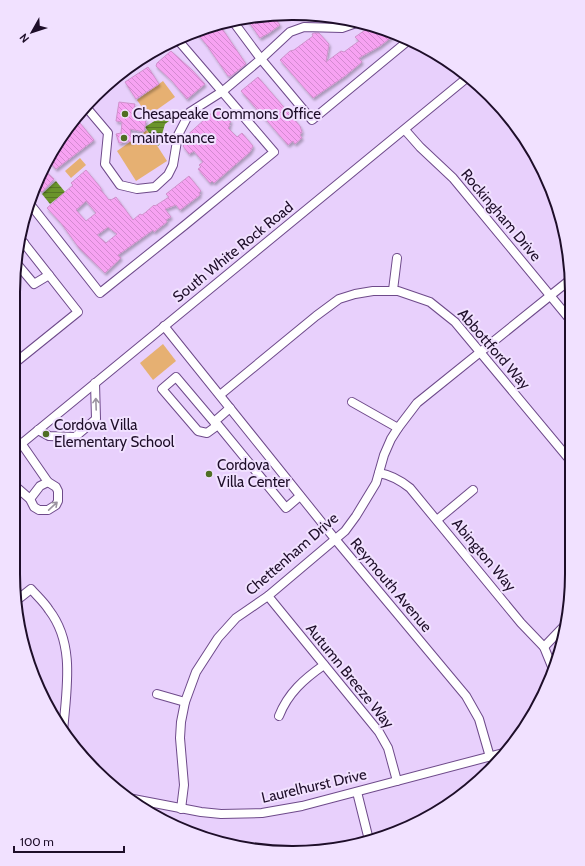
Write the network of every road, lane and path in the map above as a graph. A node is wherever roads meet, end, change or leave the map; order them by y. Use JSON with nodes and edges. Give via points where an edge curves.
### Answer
{"nodes":[{"id":1,"x":236,"y":26,"type":"edge"},
{"id":2,"x":349,"y":26,"type":"edge"},
{"id":3,"x":181,"y":44,"type":"edge"},
{"id":4,"x":404,"y":44,"type":"edge"},
{"id":5,"x":261,"y":59,"type":"junction"},
{"id":6,"x":464,"y":81,"type":"edge"},
{"id":7,"x":223,"y":91,"type":"junction"},
{"id":8,"x":90,"y":111,"type":"edge"},
{"id":9,"x":405,"y":130,"type":"junction"},
{"id":10,"x":33,"y":208,"type":"edge"},
{"id":11,"x":24,"y":244,"type":"edge"},
{"id":12,"x":397,"y":258,"type":"dead end"},
{"id":13,"x":21,"y":269,"type":"edge"},
{"id":14,"x":49,"y":275,"type":"junction"},
{"id":15,"x":565,"y":284,"type":"edge"},
{"id":16,"x":393,"y":290,"type":"junction"},
{"id":17,"x":550,"y":295,"type":"junction"},
{"id":18,"x":565,"y":313,"type":"edge"},
{"id":19,"x":164,"y":326,"type":"junction"},
{"id":20,"x":480,"y":352,"type":"junction"},
{"id":21,"x":20,"y":359,"type":"edge"},
{"id":22,"x":95,"y":383,"type":"junction"},
{"id":23,"x":220,"y":395,"type":"junction"},
{"id":24,"x":352,"y":402,"type":"dead end"},
{"id":25,"x":230,"y":408,"type":"junction"},
{"id":26,"x":216,"y":424,"type":"junction"},
{"id":27,"x":398,"y":428,"type":"junction"},
{"id":28,"x":38,"y":430,"type":"junction"},
{"id":29,"x":20,"y":444,"type":"edge"},
{"id":30,"x":20,"y":448,"type":"edge"},
{"id":31,"x":565,"y":454,"type":"edge"},
{"id":32,"x":379,"y":473,"type":"junction"},
{"id":33,"x":48,"y":482,"type":"junction"},
{"id":34,"x":20,"y":490,"type":"edge"},
{"id":35,"x":473,"y":490,"type":"dead end"},
{"id":36,"x":300,"y":496,"type":"junction"},
{"id":37,"x":30,"y":499,"type":"junction"},
{"id":38,"x":437,"y":520,"type":"junction"},
{"id":39,"x":335,"y":539,"type":"junction"},
{"id":40,"x":268,"y":596,"type":"junction"},
{"id":41,"x":21,"y":597,"type":"edge"},
{"id":42,"x":559,"y":631,"type":"edge"},
{"id":43,"x":544,"y":647,"type":"junction"},
{"id":44,"x":550,"y":663,"type":"edge"},
{"id":45,"x":324,"y":665,"type":"junction"},
{"id":46,"x":157,"y":694,"type":"dead end"},
{"id":47,"x":185,"y":702,"type":"junction"},
{"id":48,"x":280,"y":716,"type":"dead end"},
{"id":49,"x":64,"y":721,"type":"edge"},
{"id":50,"x":495,"y":755,"type":"edge"},
{"id":51,"x":490,"y":756,"type":"junction"},
{"id":52,"x":397,"y":781,"type":"junction"},
{"id":53,"x":357,"y":792,"type":"junction"},
{"id":54,"x":143,"y":801,"type":"edge"},
{"id":55,"x":181,"y":809,"type":"junction"},
{"id":56,"x":368,"y":836,"type":"edge"}],
"edges":[{"from":1,"to":5,"type":"street"},
{"from":2,"to":5,"type":"street","via":[[342,28],[304,27],[290,32]]},
{"from":3,"to":7,"type":"street"},
{"from":4,"to":5,"type":"street","via":[[312,120]]},
{"from":5,"to":7,"type":"street"},
{"from":6,"to":9,"type":"street","name":"South White Rock Road"},
{"from":7,"to":8,"type":"street","via":[[190,112],[178,135],[173,165],[168,175],[155,187],[137,189],[120,185],[105,164],[108,133]]},
{"from":7,"to":10,"type":"street","via":[[274,152],[100,293]]},
{"from":9,"to":17,"type":"street","name":"Rockingham Drive","via":[[453,178]]},
{"from":9,"to":19,"type":"street","name":"South White Rock Road"},
{"from":11,"to":14,"type":"street"},
{"from":12,"to":16,"type":"street"},
{"from":13,"to":14,"type":"street","via":[[34,284]]},
{"from":14,"to":21,"type":"street","via":[[78,312]]},
{"from":15,"to":17,"type":"street","name":"Chettenham Drive"},
{"from":16,"to":20,"type":"street","name":"Abbottford Way","via":[[421,298],[437,307],[455,322]]},
{"from":16,"to":23,"type":"street","name":"Abbottford Way","via":[[373,291],[339,299]]},
{"from":17,"to":18,"type":"street","name":"Rockingham Drive"},
{"from":17,"to":20,"type":"street","name":"Chettenham Drive"},
{"from":19,"to":22,"type":"street","name":"South White Rock Road"},
{"from":19,"to":23,"type":"street","name":"Reymouth Avenue"},
{"from":20,"to":27,"type":"street","name":"Chettenham Drive","via":[[417,404]]},
{"from":20,"to":31,"type":"street","name":"Abbottford Way"},
{"from":22,"to":28,"type":"street","name":"South White Rock Road"},
{"from":28,"to":22,"type":"street","one_way":true,"via":[[49,436],[75,437],[96,419]]},
{"from":23,"to":25,"type":"street","name":"Reymouth Avenue"},
{"from":24,"to":27,"type":"street"},
{"from":25,"to":26,"type":"street"},
{"from":25,"to":36,"type":"street","name":"Reymouth Avenue"},
{"from":26,"to":26,"type":"street","via":[[176,377],[162,389],[198,431],[207,433]]},
{"from":26,"to":36,"type":"street","via":[[286,508]]},
{"from":27,"to":32,"type":"street","name":"Chettenham Drive","via":[[386,450]]},
{"from":28,"to":29,"type":"street","name":"South White Rock Road"},
{"from":30,"to":33,"type":"street"},
{"from":32,"to":38,"type":"street","name":"Abington Way","via":[[390,475],[404,483]]},
{"from":32,"to":39,"type":"street","name":"Chettenham Drive","via":[[376,483],[356,516]]},
{"from":33,"to":37,"type":"street","via":[[40,486]]},
{"from":37,"to":33,"type":"street","one_way":true,"via":[[34,508],[39,510],[48,510],[56,505],[58,492]]},
{"from":34,"to":37,"type":"street"},
{"from":35,"to":38,"type":"street"},
{"from":36,"to":39,"type":"street","name":"Reymouth Avenue"},
{"from":38,"to":43,"type":"street","name":"Abington Way","via":[[521,623]]},
{"from":39,"to":40,"type":"street","name":"Chettenham Drive"},
{"from":39,"to":51,"type":"street","name":"Reymouth Avenue","via":[[468,699],[479,719]]},
{"from":40,"to":45,"type":"street","name":"Autumn Breeze Way"},
{"from":40,"to":47,"type":"street","name":"Chettenham Drive","via":[[236,618],[218,638],[196,672]]},
{"from":41,"to":49,"type":"street","via":[[32,589],[50,610],[62,633],[67,667]]},
{"from":42,"to":43,"type":"street"},
{"from":43,"to":44,"type":"street","name":"Abington Way"},
{"from":45,"to":48,"type":"street","via":[[295,688]]},
{"from":45,"to":52,"type":"street","name":"Autumn Breeze Way","via":[[379,732],[389,752]]},
{"from":46,"to":47,"type":"street"},
{"from":47,"to":55,"type":"street","name":"Chettenham Drive","via":[[180,738],[184,785]]},
{"from":50,"to":51,"type":"street","name":"Laurelhurst Drive"},
{"from":51,"to":52,"type":"street","name":"Laurelhurst Drive"},
{"from":52,"to":53,"type":"street","name":"Laurelhurst Drive"},
{"from":53,"to":55,"type":"street","name":"Laurelhurst Drive","via":[[262,813],[221,814]]},
{"from":53,"to":56,"type":"street"},
{"from":54,"to":55,"type":"street","name":"Laurelhurst Drive"}]}
